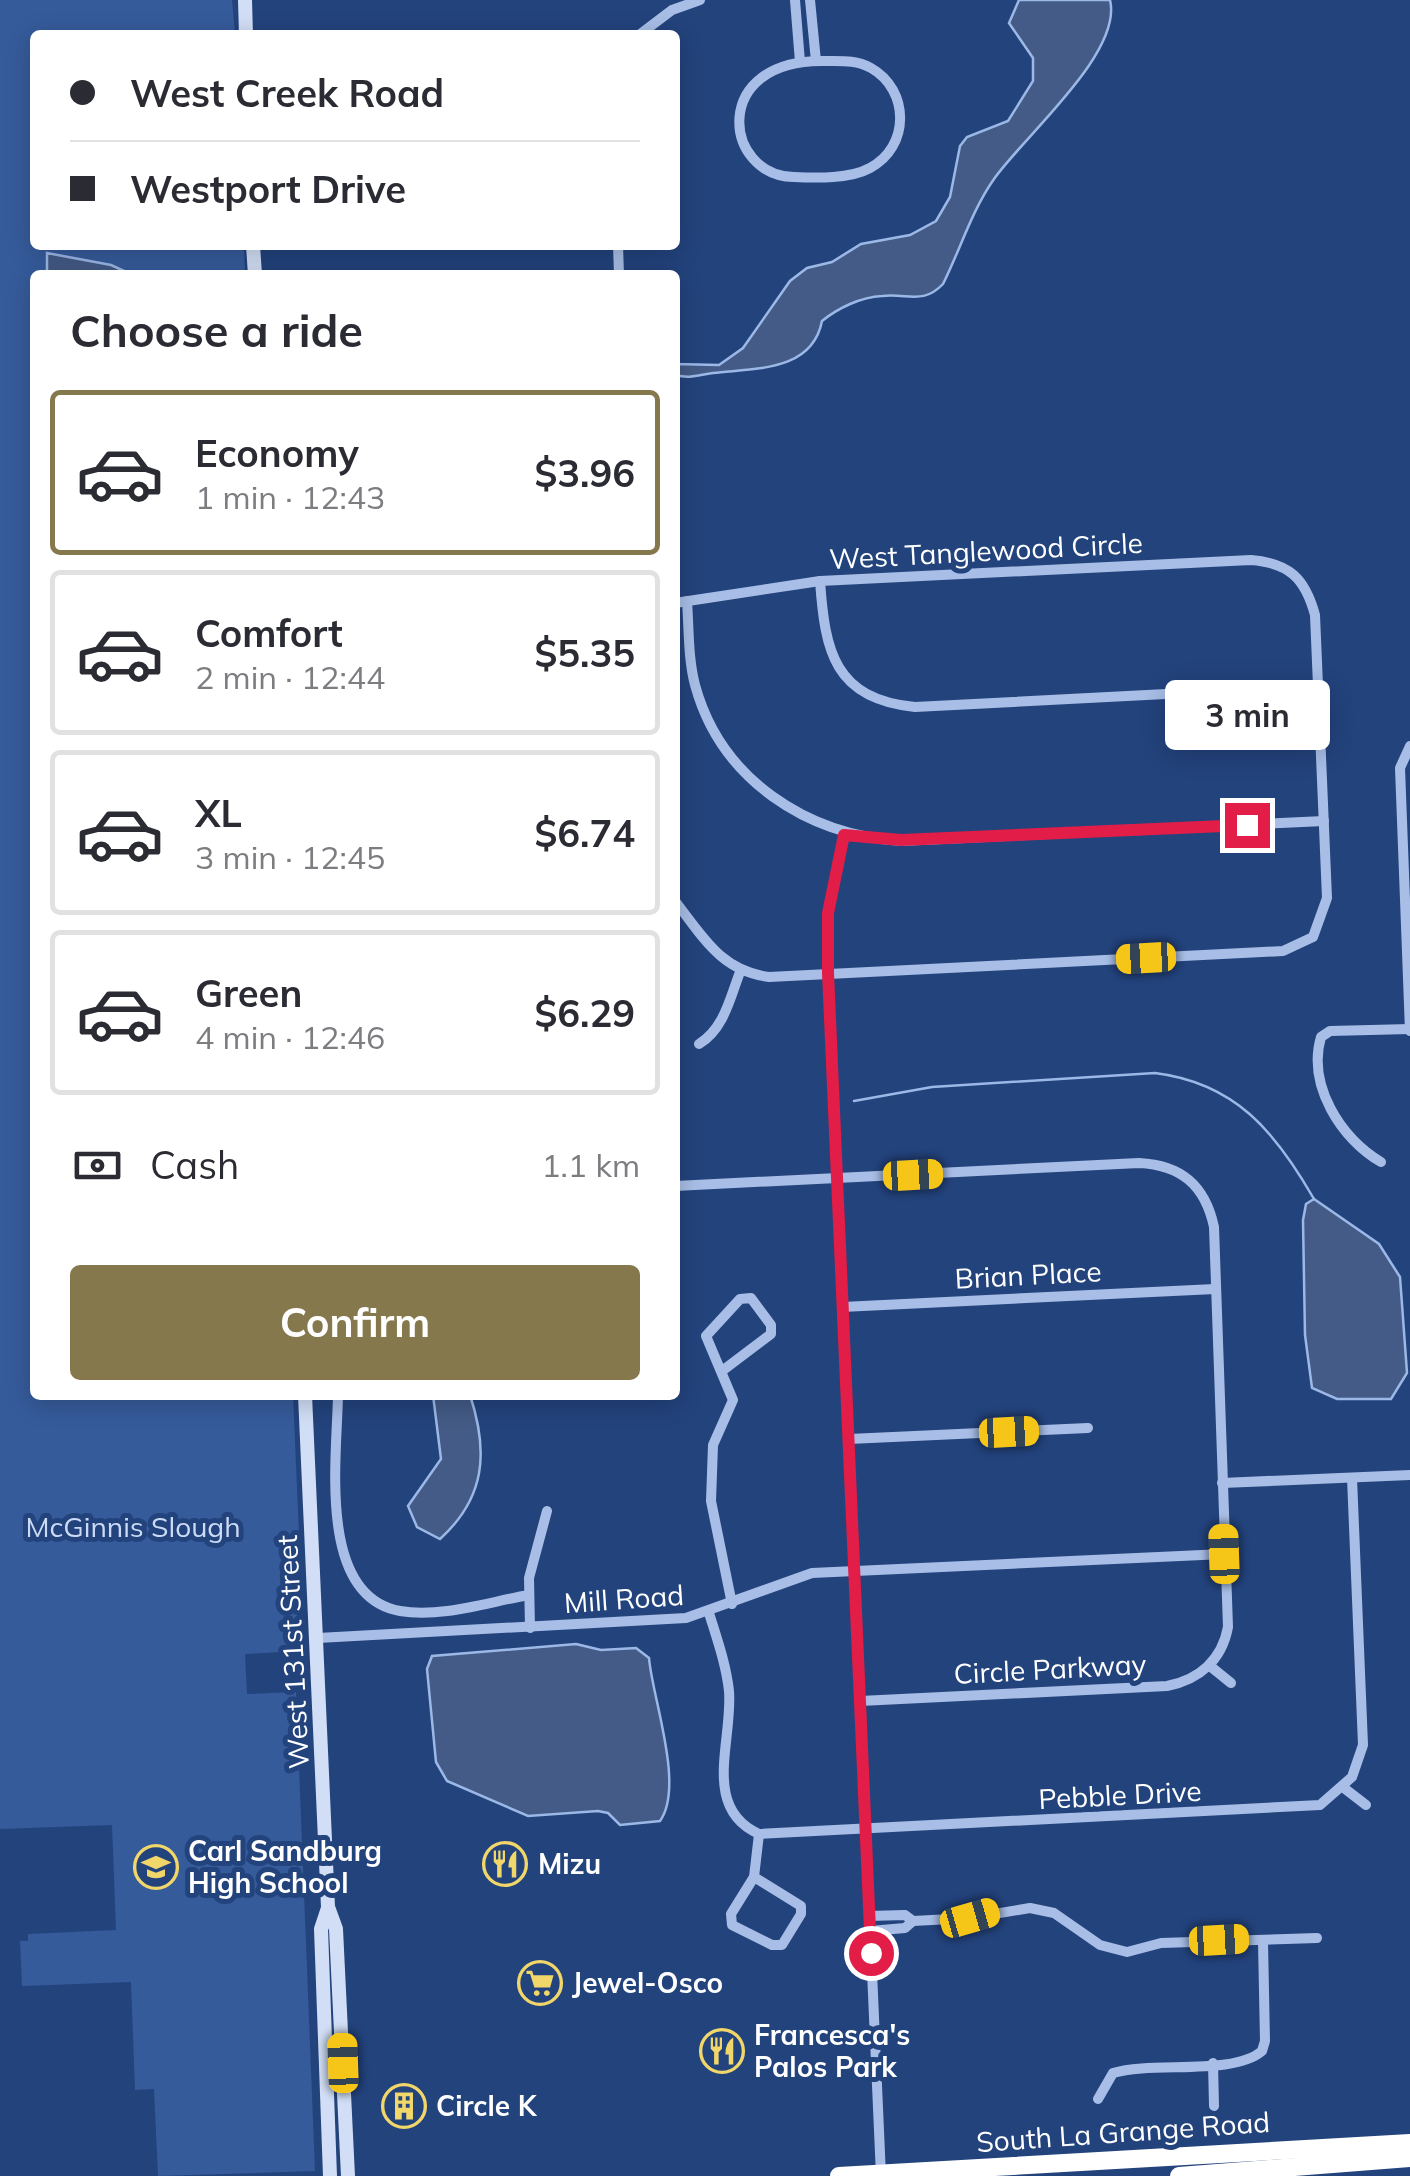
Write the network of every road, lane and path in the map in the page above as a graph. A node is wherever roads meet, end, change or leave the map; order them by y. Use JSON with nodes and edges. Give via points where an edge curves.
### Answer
{"nodes":[{"id":1,"x":246,"y":0,"type":"edge"},
{"id":2,"x":700,"y":0,"type":"edge"},
{"id":3,"x":795,"y":0,"type":"edge"},
{"id":4,"x":810,"y":0,"type":"edge"},
{"id":5,"x":246,"y":30,"type":"edge"},
{"id":6,"x":646,"y":30,"type":"edge"},
{"id":7,"x":816,"y":61,"type":"junction"},
{"id":8,"x":800,"y":62,"type":"junction"},
{"id":9,"x":820,"y":581,"type":"junction"},
{"id":10,"x":681,"y":602,"type":"edge"},
{"id":11,"x":1318,"y":686,"type":"junction"},
{"id":12,"x":1410,"y":746,"type":"edge"},
{"id":13,"x":1324,"y":821,"type":"junction"},
{"id":14,"x":844,"y":835,"type":"junction"},
{"id":15,"x":680,"y":908,"type":"edge"},
{"id":16,"x":740,"y":972,"type":"junction"},
{"id":17,"x":828,"y":973,"type":"junction"},
{"id":18,"x":1410,"y":1030,"type":"edge"},
{"id":19,"x":699,"y":1044,"type":"dead end"},
{"id":20,"x":1382,"y":1162,"type":"dead end"},
{"id":21,"x":838,"y":1179,"type":"junction"},
{"id":22,"x":680,"y":1186,"type":"edge"},
{"id":23,"x":1216,"y":1289,"type":"junction"},
{"id":24,"x":842,"y":1307,"type":"junction"},
{"id":25,"x":722,"y":1371,"type":"junction"},
{"id":26,"x":305,"y":1400,"type":"edge"},
{"id":27,"x":338,"y":1400,"type":"edge"},
{"id":28,"x":1088,"y":1428,"type":"dead end"},
{"id":29,"x":849,"y":1439,"type":"junction"},
{"id":30,"x":1410,"y":1475,"type":"edge"},
{"id":31,"x":1352,"y":1478,"type":"junction"},
{"id":32,"x":1222,"y":1483,"type":"junction"},
{"id":33,"x":547,"y":1512,"type":"dead end"},
{"id":34,"x":1224,"y":1554,"type":"junction"},
{"id":35,"x":854,"y":1571,"type":"junction"},
{"id":36,"x":529,"y":1595,"type":"junction"},
{"id":37,"x":732,"y":1604,"type":"junction"},
{"id":38,"x":710,"y":1613,"type":"junction"},
{"id":39,"x":530,"y":1628,"type":"junction"},
{"id":40,"x":318,"y":1638,"type":"junction"},
{"id":41,"x":1210,"y":1666,"type":"junction"},
{"id":42,"x":1231,"y":1683,"type":"dead end"},
{"id":43,"x":860,"y":1701,"type":"junction"},
{"id":44,"x":1344,"y":1788,"type":"junction"},
{"id":45,"x":1366,"y":1806,"type":"dead end"},
{"id":46,"x":865,"y":1830,"type":"junction"},
{"id":47,"x":759,"y":1834,"type":"junction"},
{"id":48,"x":754,"y":1877,"type":"junction"},
{"id":49,"x":328,"y":1907,"type":"junction"},
{"id":50,"x":869,"y":1916,"type":"junction"},
{"id":51,"x":913,"y":1920,"type":"junction"},
{"id":52,"x":870,"y":1931,"type":"junction"},
{"id":53,"x":1317,"y":1938,"type":"dead end"},
{"id":54,"x":1263,"y":1942,"type":"junction"},
{"id":55,"x":1212,"y":2063,"type":"junction"},
{"id":56,"x":1098,"y":2099,"type":"dead end"},
{"id":57,"x":1214,"y":2106,"type":"dead end"},
{"id":58,"x":1410,"y":2142,"type":"edge"},
{"id":59,"x":1410,"y":2158,"type":"edge"},
{"id":60,"x":881,"y":2175,"type":"edge"},
{"id":61,"x":330,"y":2176,"type":"edge"},
{"id":62,"x":348,"y":2176,"type":"edge"},
{"id":63,"x":839,"y":2176,"type":"edge"},
{"id":64,"x":1179,"y":2176,"type":"edge"}],
"edges":[{"from":1,"to":5,"type":"street"},
{"from":2,"to":6,"type":"street"},
{"from":3,"to":8,"type":"street"},
{"from":4,"to":7,"type":"street"},
{"from":7,"to":8,"type":"street"},
{"from":7,"to":8,"type":"street","via":[[871,68],[897,98],[898,138],[868,170],[790,178],[752,157],[741,136],[742,100],[765,72]]},
{"from":9,"to":10,"type":"street","name":"West Tanglewood Circle"},
{"from":9,"to":11,"type":"street","via":[[830,655],[861,692],[888,704]]},
{"from":9,"to":11,"type":"street","name":"West Tanglewood Circle","via":[[1251,560],[1285,567],[1297,574],[1315,615]]},
{"from":10,"to":14,"type":"street","via":[[696,686],[737,764],[781,804]]},
{"from":11,"to":13,"type":"street"},
{"from":12,"to":18,"type":"street","via":[[1400,768]]},
{"from":13,"to":14,"type":"street","via":[[901,840]]},
{"from":13,"to":17,"type":"street","via":[[1327,898],[1313,937],[1283,951]]},
{"from":14,"to":17,"type":"street","via":[[828,913]]},
{"from":15,"to":16,"type":"street"},
{"from":16,"to":17,"type":"street"},
{"from":16,"to":19,"type":"street","via":[[722,1021]]},
{"from":17,"to":21,"type":"street"},
{"from":18,"to":20,"type":"street","via":[[1330,1031],[1318,1047],[1326,1101],[1361,1151]]},
{"from":21,"to":22,"type":"street"},
{"from":21,"to":23,"type":"street","via":[[1138,1163],[1169,1168],[1192,1180],[1207,1203]]},
{"from":21,"to":24,"type":"street"},
{"from":23,"to":24,"type":"street","name":"Brian Place"},
{"from":23,"to":32,"type":"street"},
{"from":24,"to":29,"type":"street"},
{"from":25,"to":25,"type":"street","via":[[708,1330],[740,1299],[751,1298],[771,1334]]},
{"from":25,"to":37,"type":"street","via":[[733,1400],[712,1446],[712,1501]]},
{"from":26,"to":40,"type":"street","name":"West 131st Street"},
{"from":27,"to":36,"type":"street","via":[[340,1528],[347,1569],[362,1594],[385,1607],[417,1612]]},
{"from":28,"to":29,"type":"street"},
{"from":29,"to":35,"type":"street"},
{"from":30,"to":31,"type":"street"},
{"from":31,"to":32,"type":"street"},
{"from":31,"to":44,"type":"street","via":[[1363,1744]]},
{"from":32,"to":34,"type":"street"},
{"from":33,"to":36,"type":"street"},
{"from":34,"to":35,"type":"street","name":"Mill Road"},
{"from":34,"to":41,"type":"street","via":[[1228,1627]]},
{"from":35,"to":37,"type":"street","name":"Mill Road","via":[[790,1578]]},
{"from":35,"to":43,"type":"street"},
{"from":36,"to":39,"type":"street"},
{"from":37,"to":38,"type":"street","name":"Mill Road"},
{"from":38,"to":39,"type":"street","name":"Mill Road"},
{"from":38,"to":47,"type":"street","via":[[728,1687],[725,1799],[739,1822]]},
{"from":39,"to":40,"type":"street","name":"Mill Road"},
{"from":40,"to":49,"type":"street","name":"West 131st Street"},
{"from":41,"to":42,"type":"street"},
{"from":41,"to":43,"type":"street","name":"Circle Parkway","via":[[1167,1686]]},
{"from":43,"to":46,"type":"street"},
{"from":44,"to":45,"type":"street"},
{"from":44,"to":46,"type":"street","name":"Pebble Drive","via":[[1304,1808]]},
{"from":46,"to":47,"type":"street","name":"Pebble Drive"},
{"from":46,"to":50,"type":"street"},
{"from":47,"to":48,"type":"street"},
{"from":48,"to":48,"type":"street","via":[[731,1914],[732,1925],[782,1945],[801,1906]]},
{"from":49,"to":61,"type":"street","name":"West 131st Street","via":[[320,1930]]},
{"from":49,"to":62,"type":"street","name":"West 131st Street","via":[[336,1929]]},
{"from":50,"to":51,"type":"street"},
{"from":50,"to":52,"type":"street"},
{"from":51,"to":52,"type":"street","via":[[905,1928]]},
{"from":51,"to":54,"type":"street","via":[[1030,1908],[1073,1923],[1114,1951]]},
{"from":52,"to":60,"type":"street"},
{"from":53,"to":54,"type":"street"},
{"from":54,"to":55,"type":"street","via":[[1262,2051]]},
{"from":55,"to":56,"type":"street","via":[[1132,2067],[1113,2073]]},
{"from":55,"to":57,"type":"street"},
{"from":58,"to":60,"type":"highway","name":"South La Grange Road"},
{"from":59,"to":64,"type":"highway","name":"South La Grange Road"},
{"from":60,"to":63,"type":"highway","name":"South La Grange Road"}]}
